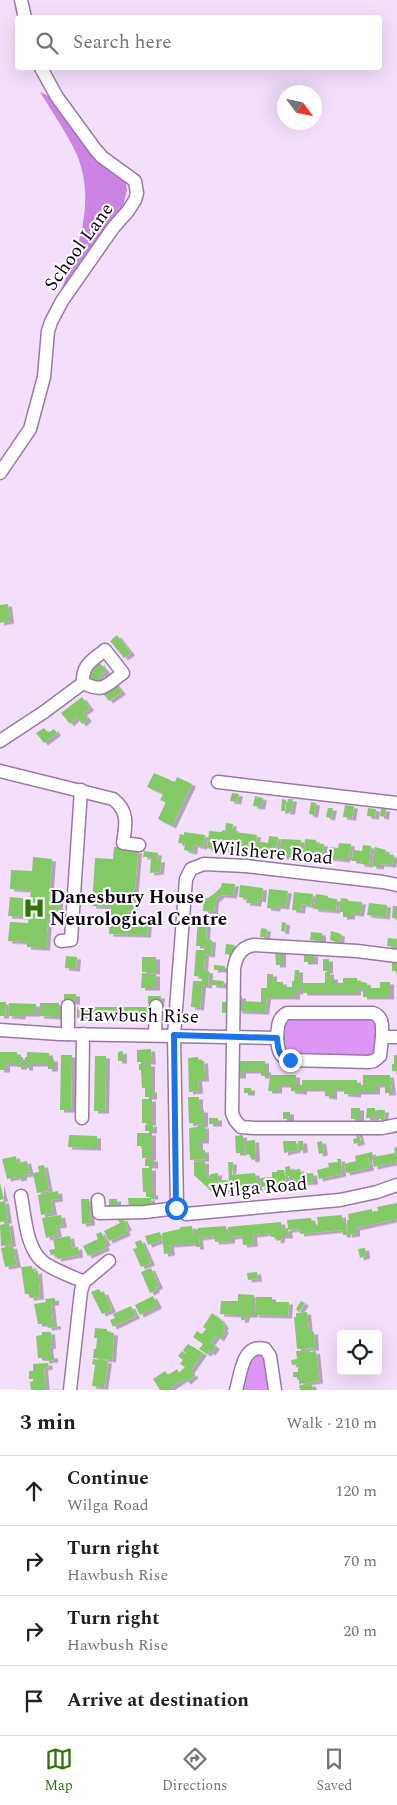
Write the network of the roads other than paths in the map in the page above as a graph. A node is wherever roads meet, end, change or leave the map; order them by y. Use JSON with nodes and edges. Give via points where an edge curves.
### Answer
{"nodes":[{"id":1,"x":21,"y":0,"type":"edge"},
{"id":2,"x":24,"y":15,"type":"edge"},
{"id":3,"x":42,"y":70,"type":"edge"},
{"id":4,"x":0,"y":473,"type":"edge"},
{"id":5,"x":83,"y":683,"type":"dead end"},
{"id":6,"x":0,"y":741,"type":"edge"},
{"id":7,"x":0,"y":771,"type":"edge"},
{"id":8,"x":218,"y":782,"type":"dead end"},
{"id":9,"x":81,"y":790,"type":"junction"},
{"id":10,"x":397,"y":803,"type":"edge"},
{"id":11,"x":139,"y":845,"type":"dead end"},
{"id":12,"x":397,"y":885,"type":"edge"},
{"id":13,"x":61,"y":940,"type":"dead end"},
{"id":14,"x":397,"y":956,"type":"edge"},
{"id":15,"x":68,"y":1006,"type":"dead end"},
{"id":16,"x":156,"y":1006,"type":"dead end"},
{"id":17,"x":0,"y":1030,"type":"edge"},
{"id":18,"x":68,"y":1034,"type":"junction"},
{"id":19,"x":83,"y":1034,"type":"junction"},
{"id":20,"x":155,"y":1035,"type":"junction"},
{"id":21,"x":174,"y":1035,"type":"junction"},
{"id":22,"x":233,"y":1036,"type":"junction"},
{"id":23,"x":382,"y":1037,"type":"junction"},
{"id":24,"x":397,"y":1037,"type":"edge"},
{"id":25,"x":277,"y":1038,"type":"junction"},
{"id":26,"x":82,"y":1118,"type":"dead end"},
{"id":27,"x":397,"y":1125,"type":"edge"},
{"id":28,"x":397,"y":1185,"type":"edge"},
{"id":29,"x":21,"y":1196,"type":"dead end"},
{"id":30,"x":98,"y":1200,"type":"dead end"},
{"id":31,"x":176,"y":1208,"type":"junction"},
{"id":32,"x":109,"y":1260,"type":"dead end"},
{"id":33,"x":84,"y":1282,"type":"junction"},
{"id":34,"x":70,"y":1390,"type":"edge"},
{"id":35,"x":236,"y":1390,"type":"edge"},
{"id":36,"x":275,"y":1390,"type":"edge"}],
"edges":[{"from":1,"to":2,"type":"street"},
{"from":3,"to":4,"type":"street","name":"School Lane","via":[[56,96],[95,149],[135,181],[137,193],[51,322],[44,377],[30,429]]},
{"from":5,"to":6,"type":"street"},
{"from":7,"to":9,"type":"street"},
{"from":8,"to":10,"type":"street"},
{"from":9,"to":11,"type":"street","via":[[106,796],[118,803],[126,815],[123,843]]},
{"from":9,"to":13,"type":"street","via":[[71,940]]},
{"from":12,"to":21,"type":"street","name":"Wilshere Road","via":[[246,866],[204,864],[191,869],[186,879]]},
{"from":14,"to":22,"type":"street","via":[[248,946],[235,962]]},
{"from":15,"to":18,"type":"street"},
{"from":16,"to":20,"type":"street"},
{"from":17,"to":18,"type":"street","name":"Hawbush Rise"},
{"from":18,"to":19,"type":"street","name":"Hawbush Rise"},
{"from":19,"to":20,"type":"street","name":"Hawbush Rise"},
{"from":19,"to":26,"type":"street"},
{"from":20,"to":21,"type":"street","name":"Hawbush Rise"},
{"from":21,"to":22,"type":"street","name":"Hawbush Rise"},
{"from":21,"to":31,"type":"street"},
{"from":22,"to":25,"type":"street","name":"Hawbush Rise"},
{"from":22,"to":27,"type":"street","via":[[232,1114],[241,1127],[382,1128]]},
{"from":23,"to":24,"type":"street"},
{"from":23,"to":25,"type":"street","via":[[380,1056],[369,1062],[290,1060],[282,1057]]},
{"from":23,"to":25,"type":"street","via":[[380,1017],[373,1013],[287,1013],[279,1021]]},
{"from":28,"to":31,"type":"street","name":"Wilga Road","via":[[340,1200],[186,1214]]},
{"from":29,"to":33,"type":"street","via":[[35,1254],[44,1263]]},
{"from":30,"to":31,"type":"street","name":"Wilga Road","via":[[99,1213]]},
{"from":32,"to":33,"type":"street"},
{"from":33,"to":34,"type":"street"},
{"from":35,"to":36,"type":"street","via":[[246,1356],[259,1348],[265,1349],[270,1356]]}]}
